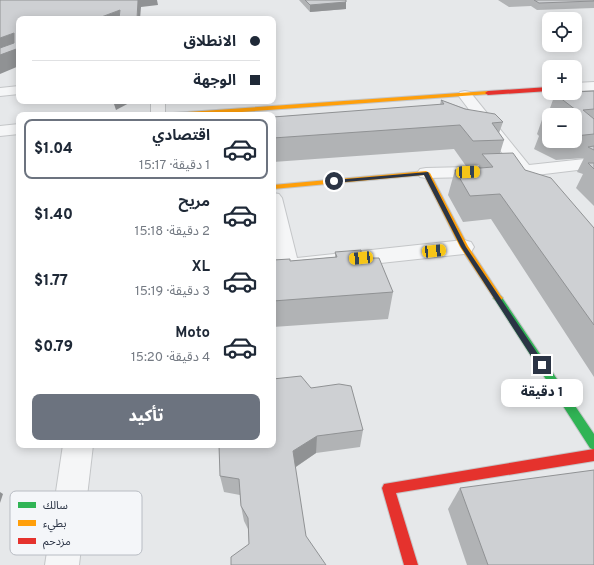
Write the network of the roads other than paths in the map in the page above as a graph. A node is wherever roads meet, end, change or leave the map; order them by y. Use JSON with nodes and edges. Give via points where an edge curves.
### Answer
{"nodes":[{"id":1,"x":594,"y":86,"type":"edge"},
{"id":2,"x":582,"y":87,"type":"edge"},
{"id":3,"x":16,"y":90,"type":"edge"},
{"id":4,"x":542,"y":90,"type":"edge"},
{"id":5,"x":0,"y":92,"type":"edge"},
{"id":6,"x":465,"y":95,"type":"junction"},
{"id":7,"x":217,"y":112,"type":"edge"},
{"id":8,"x":16,"y":129,"type":"edge"},
{"id":9,"x":0,"y":131,"type":"edge"},
{"id":10,"x":594,"y":163,"type":"edge"},
{"id":11,"x":524,"y":170,"type":"junction"},
{"id":12,"x":426,"y":173,"type":"junction"},
{"id":13,"x":276,"y":187,"type":"edge"},
{"id":14,"x":538,"y":187,"type":"edge"},
{"id":15,"x":276,"y":212,"type":"edge"},
{"id":16,"x":464,"y":247,"type":"junction"},
{"id":17,"x":594,"y":444,"type":"edge"},
{"id":18,"x":78,"y":448,"type":"edge"},
{"id":19,"x":594,"y":455,"type":"edge"},
{"id":20,"x":72,"y":491,"type":"edge"},
{"id":21,"x":63,"y":555,"type":"edge"},
{"id":22,"x":62,"y":565,"type":"edge"},
{"id":23,"x":411,"y":565,"type":"edge"}],
"edges":[{"from":1,"to":2,"type":"street"},
{"from":3,"to":5,"type":"street"},
{"from":4,"to":6,"type":"street"},
{"from":6,"to":7,"type":"street"},
{"from":6,"to":11,"type":"street"},
{"from":8,"to":9,"type":"street"},
{"from":10,"to":11,"type":"street"},
{"from":11,"to":12,"type":"street"},
{"from":11,"to":14,"type":"street"},
{"from":12,"to":13,"type":"street"},
{"from":12,"to":16,"type":"street"},
{"from":15,"to":16,"type":"street","via":[[288,266]]},
{"from":16,"to":17,"type":"street"},
{"from":18,"to":20,"type":"street"},
{"from":19,"to":23,"type":"street","via":[[388,488]]},
{"from":21,"to":22,"type":"street"}]}
